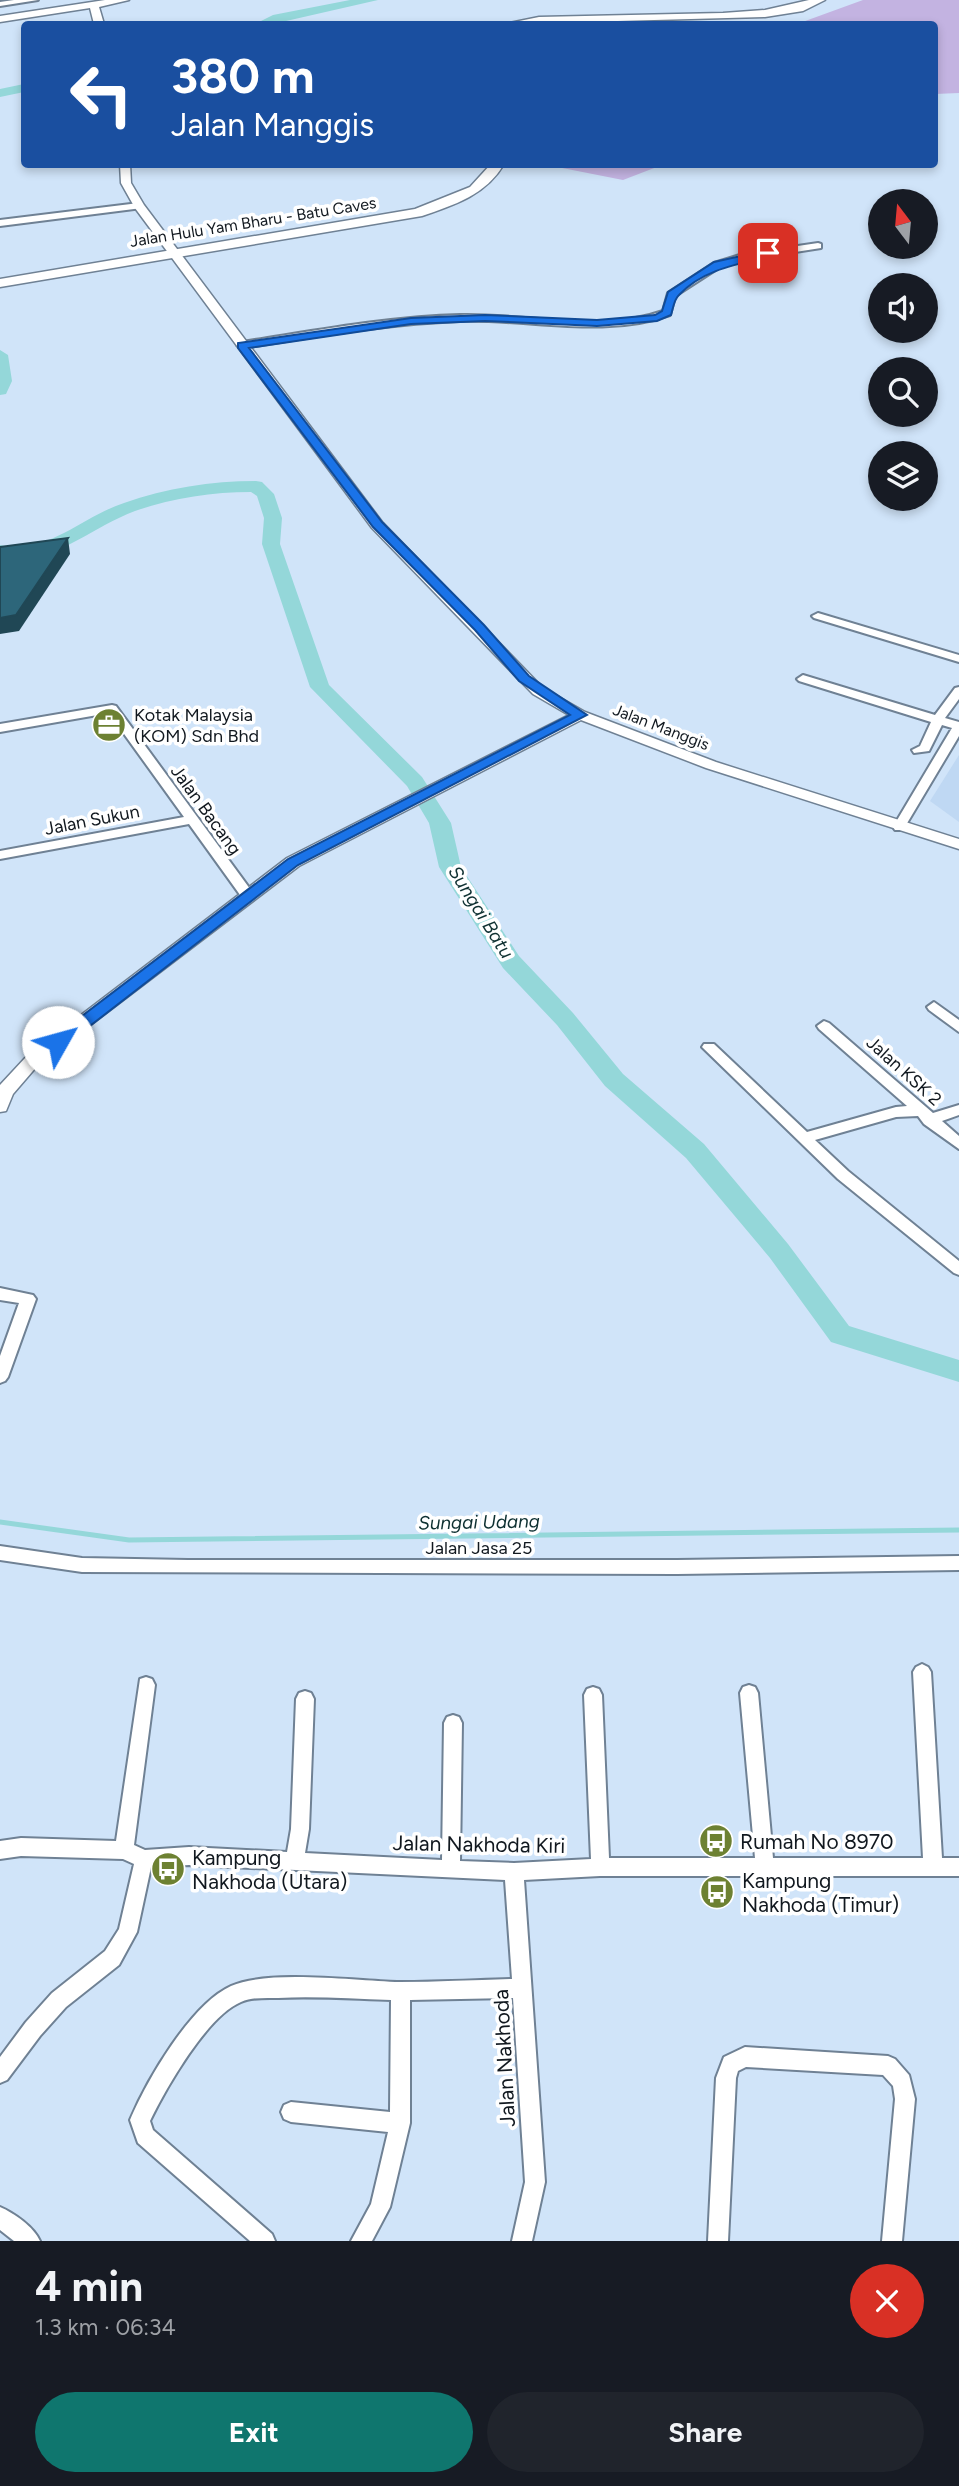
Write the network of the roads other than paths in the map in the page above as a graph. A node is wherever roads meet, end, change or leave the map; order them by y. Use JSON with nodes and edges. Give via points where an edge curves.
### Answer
{"nodes":[{"id":1,"x":34,"y":0,"type":"edge"},
{"id":2,"x":124,"y":0,"type":"edge"},
{"id":3,"x":819,"y":0,"type":"edge"},
{"id":4,"x":0,"y":4,"type":"edge"},
{"id":5,"x":94,"y":5,"type":"junction"},
{"id":6,"x":3,"y":18,"type":"edge"},
{"id":7,"x":98,"y":21,"type":"edge"},
{"id":8,"x":544,"y":21,"type":"edge"},
{"id":9,"x":125,"y":168,"type":"edge"},
{"id":10,"x":496,"y":168,"type":"edge"},
{"id":11,"x":139,"y":206,"type":"junction"},
{"id":12,"x":0,"y":223,"type":"edge"},
{"id":13,"x":818,"y":246,"type":"dead end"},
{"id":14,"x":173,"y":254,"type":"junction"},
{"id":15,"x":5,"y":282,"type":"edge"},
{"id":16,"x":242,"y":345,"type":"junction"},
{"id":17,"x":818,"y":615,"type":"dead end"},
{"id":18,"x":959,"y":659,"type":"edge"},
{"id":19,"x":803,"y":679,"type":"dead end"},
{"id":20,"x":959,"y":691,"type":"edge"},
{"id":21,"x":580,"y":715,"type":"junction"},
{"id":22,"x":938,"y":720,"type":"junction"},
{"id":23,"x":959,"y":726,"type":"edge"},
{"id":24,"x":0,"y":729,"type":"edge"},
{"id":25,"x":918,"y":750,"type":"dead end"},
{"id":26,"x":191,"y":820,"type":"junction"},
{"id":27,"x":899,"y":827,"type":"junction"},
{"id":28,"x":959,"y":844,"type":"edge"},
{"id":29,"x":0,"y":855,"type":"edge"},
{"id":30,"x":248,"y":896,"type":"junction"},
{"id":31,"x":934,"y":1007,"type":"dead end"},
{"id":32,"x":824,"y":1026,"type":"dead end"},
{"id":33,"x":959,"y":1027,"type":"edge"},
{"id":34,"x":709,"y":1047,"type":"dead end"},
{"id":35,"x":2,"y":1096,"type":"edge"},
{"id":36,"x":959,"y":1110,"type":"edge"},
{"id":37,"x":924,"y":1115,"type":"junction"},
{"id":38,"x":804,"y":1138,"type":"junction"},
{"id":39,"x":959,"y":1144,"type":"edge"},
{"id":40,"x":959,"y":1269,"type":"edge"},
{"id":41,"x":0,"y":1294,"type":"edge"},
{"id":42,"x":0,"y":1377,"type":"edge"},
{"id":43,"x":0,"y":1553,"type":"edge"},
{"id":44,"x":959,"y":1563,"type":"edge"},
{"id":45,"x":922,"y":1672,"type":"dead end"},
{"id":46,"x":146,"y":1685,"type":"dead end"},
{"id":47,"x":749,"y":1693,"type":"dead end"},
{"id":48,"x":593,"y":1695,"type":"dead end"},
{"id":49,"x":305,"y":1699,"type":"dead end"},
{"id":50,"x":453,"y":1723,"type":"dead end"},
{"id":51,"x":0,"y":1850,"type":"edge"},
{"id":52,"x":124,"y":1850,"type":"junction"},
{"id":53,"x":144,"y":1859,"type":"junction"},
{"id":54,"x":294,"y":1862,"type":"junction"},
{"id":55,"x":765,"y":1866,"type":"junction"},
{"id":56,"x":933,"y":1866,"type":"junction"},
{"id":57,"x":600,"y":1867,"type":"junction"},
{"id":58,"x":959,"y":1867,"type":"edge"},
{"id":59,"x":451,"y":1869,"type":"junction"},
{"id":60,"x":514,"y":1872,"type":"junction"},
{"id":61,"x":522,"y":1987,"type":"junction"},
{"id":62,"x":401,"y":1991,"type":"junction"},
{"id":63,"x":0,"y":2073,"type":"edge"},
{"id":64,"x":291,"y":2112,"type":"dead end"},
{"id":65,"x":400,"y":2123,"type":"junction"},
{"id":66,"x":0,"y":2217,"type":"edge"},
{"id":67,"x":30,"y":2241,"type":"edge"},
{"id":68,"x":265,"y":2241,"type":"edge"},
{"id":69,"x":361,"y":2241,"type":"edge"},
{"id":70,"x":522,"y":2241,"type":"edge"},
{"id":71,"x":718,"y":2241,"type":"edge"},
{"id":72,"x":892,"y":2241,"type":"edge"}],
"edges":[{"from":1,"to":4,"type":"street"},
{"from":2,"to":5,"type":"street"},
{"from":3,"to":8,"type":"main road","via":[[801,9],[768,13]]},
{"from":5,"to":6,"type":"street"},
{"from":5,"to":7,"type":"street"},
{"from":9,"to":11,"type":"street","name":"Jalan Manggis","via":[[126,183]]},
{"from":10,"to":14,"type":"main road","name":"Jalan Hulu Yam Bharu - Batu Caves","via":[[466,194],[417,213]]},
{"from":11,"to":12,"type":"street"},
{"from":11,"to":14,"type":"street","name":"Jalan Manggis"},
{"from":13,"to":16,"type":"street","via":[[717,265],[671,295],[667,313],[657,318],[597,323],[485,318],[411,321]]},
{"from":14,"to":15,"type":"main road","name":"Jalan Hulu Yam Bharu - Batu Caves"},
{"from":14,"to":16,"type":"street","name":"Jalan Manggis"},
{"from":16,"to":21,"type":"street","name":"Jalan Manggis","via":[[386,534],[524,679]]},
{"from":17,"to":18,"type":"street"},
{"from":19,"to":22,"type":"street"},
{"from":20,"to":22,"type":"street"},
{"from":21,"to":27,"type":"street","name":"Jalan Manggis","via":[[761,783]]},
{"from":21,"to":30,"type":"street","via":[[293,862]]},
{"from":22,"to":23,"type":"street"},
{"from":22,"to":25,"type":"street","via":[[925,748]]},
{"from":23,"to":27,"type":"street"},
{"from":24,"to":26,"type":"street","name":"Jalan Bacang","via":[[113,709]]},
{"from":26,"to":29,"type":"street","name":"Jalan Sukun"},
{"from":26,"to":30,"type":"street","name":"Jalan Bacang"},
{"from":27,"to":28,"type":"street","name":"Jalan Manggis"},
{"from":30,"to":35,"type":"street","via":[[32,1061]]},
{"from":31,"to":33,"type":"street"},
{"from":32,"to":37,"type":"street","name":"Jalan KSK 2"},
{"from":34,"to":38,"type":"street"},
{"from":36,"to":37,"type":"street"},
{"from":37,"to":38,"type":"street","via":[[896,1112]]},
{"from":37,"to":39,"type":"street","name":"Jalan KSK 2"},
{"from":38,"to":40,"type":"street"},
{"from":41,"to":42,"type":"street","via":[[28,1299]]},
{"from":43,"to":44,"type":"street","name":"Jalan Jasa 25","via":[[82,1566]]},
{"from":45,"to":56,"type":"street"},
{"from":46,"to":52,"type":"street"},
{"from":47,"to":55,"type":"street"},
{"from":48,"to":57,"type":"street"},
{"from":49,"to":54,"type":"street","via":[[300,1829]]},
{"from":50,"to":59,"type":"street"},
{"from":51,"to":52,"type":"street","name":"Jalan Nakhoda Kiri"},
{"from":52,"to":53,"type":"street","name":"Jalan Nakhoda Kiri"},
{"from":53,"to":54,"type":"street","name":"Jalan Nakhoda Kiri","via":[[189,1856]]},
{"from":53,"to":63,"type":"street","via":[[128,1932],[112,1958],[60,2000]]},
{"from":54,"to":59,"type":"street","name":"Jalan Nakhoda Kiri"},
{"from":55,"to":56,"type":"street","name":"Jalan Nakhoda Kiri"},
{"from":55,"to":57,"type":"street","name":"Jalan Nakhoda Kiri"},
{"from":56,"to":58,"type":"street","name":"Jalan Nakhoda Kiri"},
{"from":57,"to":60,"type":"street","name":"Jalan Nakhoda Kiri"},
{"from":59,"to":60,"type":"street","name":"Jalan Nakhoda Kiri"},
{"from":60,"to":61,"type":"street","name":"Jalan Nakhoda"},
{"from":61,"to":62,"type":"street"},
{"from":61,"to":70,"type":"street","name":"Jalan Nakhoda","via":[[534,2182]]},
{"from":62,"to":65,"type":"street"},
{"from":62,"to":68,"type":"street","via":[[269,1989],[236,1994],[208,2017],[157,2083],[140,2120],[145,2136]]},
{"from":64,"to":65,"type":"street"},
{"from":65,"to":69,"type":"street","via":[[380,2207]]},
{"from":66,"to":67,"type":"street"},
{"from":71,"to":72,"type":"street","via":[[726,2078],[731,2064],[745,2057],[888,2066],[902,2082],[904,2124]]}]}
